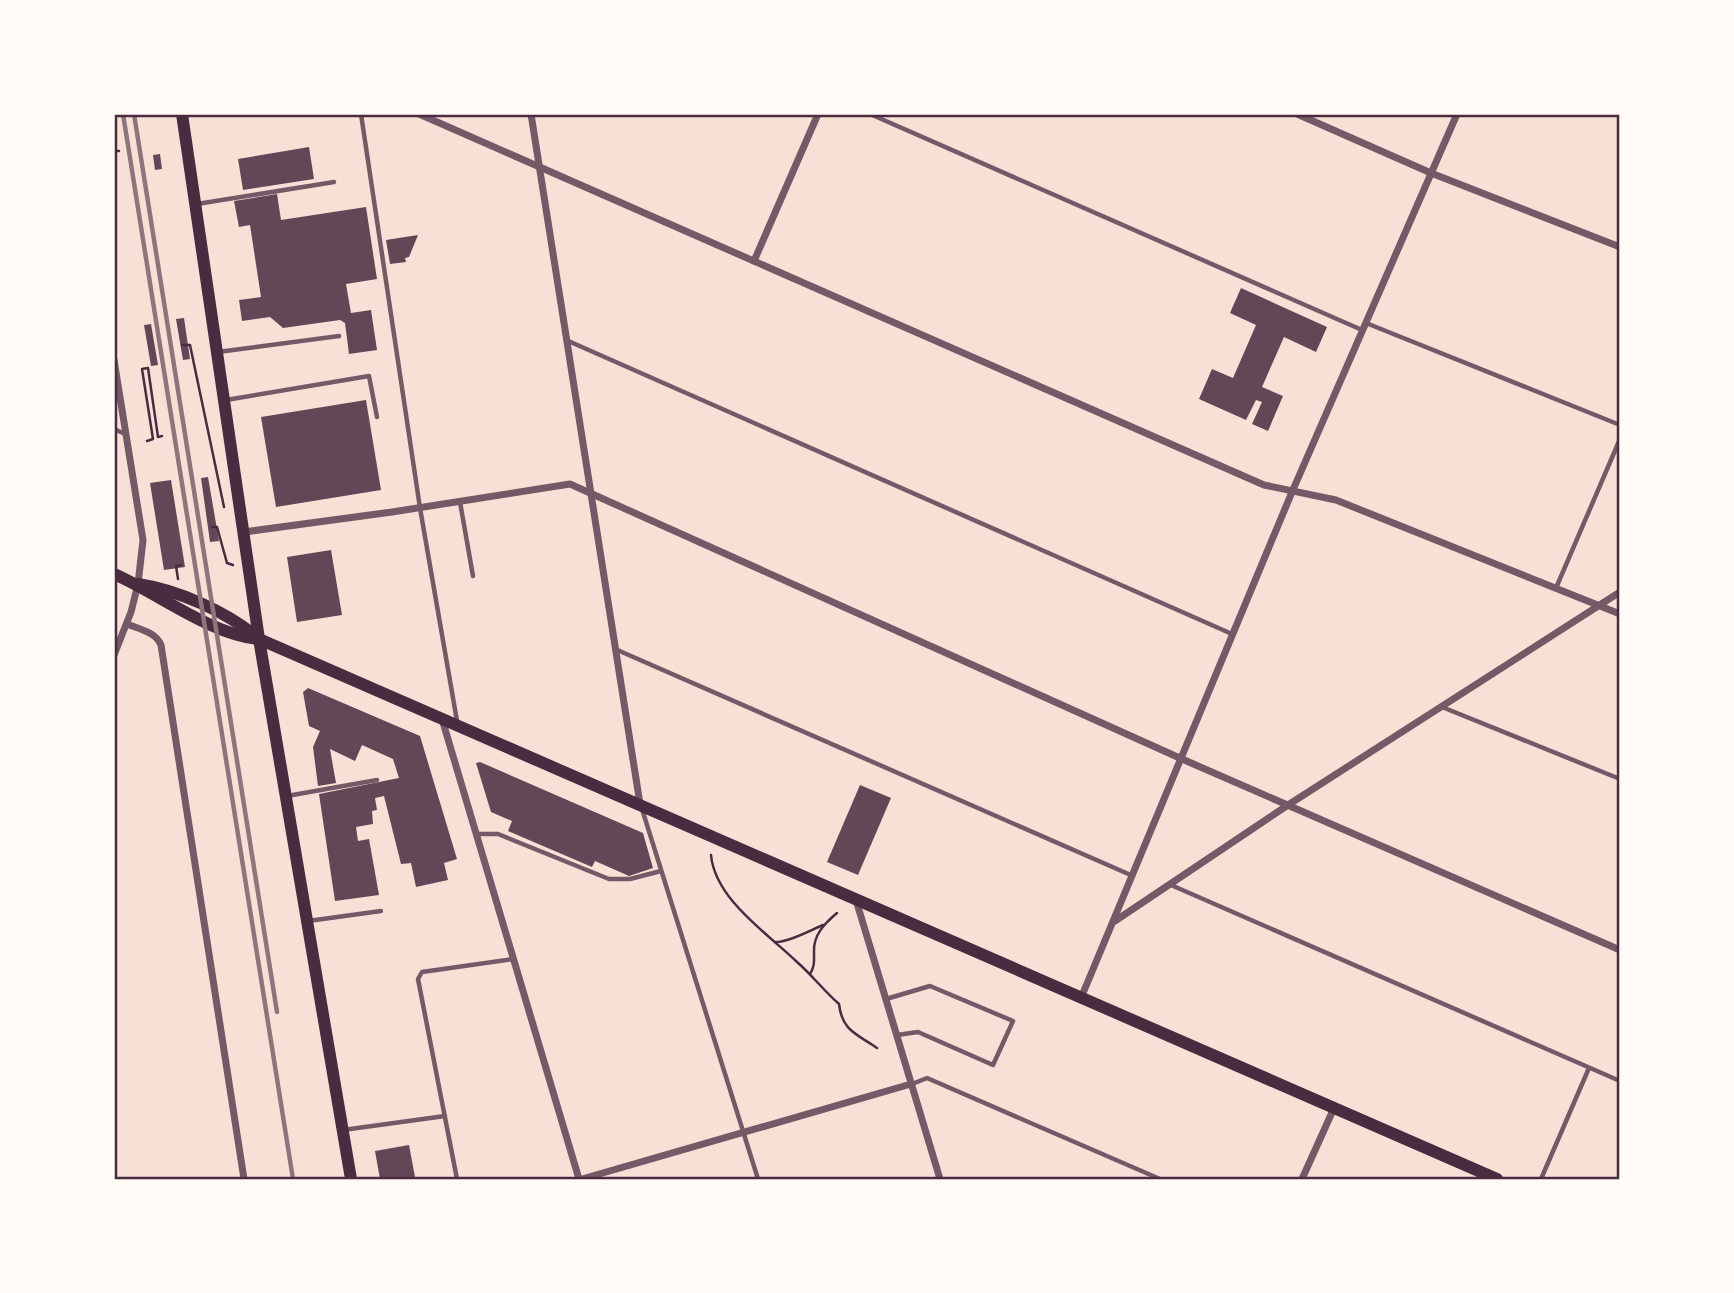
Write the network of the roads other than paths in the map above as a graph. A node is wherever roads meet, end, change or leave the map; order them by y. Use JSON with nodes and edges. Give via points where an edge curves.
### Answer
{"nodes":[{"id":1,"x":182,"y":114,"type":"edge"},
{"id":2,"x":361,"y":114,"type":"edge"},
{"id":3,"x":419,"y":114,"type":"edge"},
{"id":4,"x":531,"y":114,"type":"edge"},
{"id":5,"x":818,"y":114,"type":"edge"},
{"id":6,"x":870,"y":114,"type":"edge"},
{"id":7,"x":1457,"y":114,"type":"edge"},
{"id":8,"x":1302,"y":115,"type":"edge"},
{"id":9,"x":539,"y":166,"type":"junction"},
{"id":10,"x":1431,"y":173,"type":"junction"},
{"id":11,"x":334,"y":182,"type":"dead end"},
{"id":12,"x":196,"y":204,"type":"junction"},
{"id":13,"x":1620,"y":247,"type":"edge"},
{"id":14,"x":754,"y":261,"type":"junction"},
{"id":15,"x":1364,"y":326,"type":"junction"},
{"id":16,"x":339,"y":336,"type":"dead end"},
{"id":17,"x":566,"y":340,"type":"junction"},
{"id":18,"x":218,"y":352,"type":"junction"},
{"id":19,"x":114,"y":360,"type":"edge"},
{"id":20,"x":225,"y":400,"type":"junction"},
{"id":21,"x":377,"y":417,"type":"dead end"},
{"id":22,"x":1620,"y":425,"type":"edge"},
{"id":23,"x":114,"y":429,"type":"edge"},
{"id":24,"x":125,"y":434,"type":"junction"},
{"id":25,"x":1620,"y":439,"type":"edge"},
{"id":26,"x":1292,"y":492,"type":"junction"},
{"id":27,"x":590,"y":493,"type":"junction"},
{"id":28,"x":460,"y":502,"type":"junction"},
{"id":29,"x":420,"y":508,"type":"junction"},
{"id":30,"x":244,"y":532,"type":"junction"},
{"id":31,"x":114,"y":574,"type":"edge"},
{"id":32,"x":472,"y":576,"type":"dead end"},
{"id":33,"x":138,"y":584,"type":"junction"},
{"id":34,"x":1556,"y":588,"type":"junction"},
{"id":35,"x":1620,"y":592,"type":"edge"},
{"id":36,"x":1600,"y":606,"type":"junction"},
{"id":37,"x":1620,"y":614,"type":"edge"},
{"id":38,"x":127,"y":624,"type":"junction"},
{"id":39,"x":1233,"y":635,"type":"junction"},
{"id":40,"x":260,"y":639,"type":"junction"},
{"id":41,"x":614,"y":649,"type":"junction"},
{"id":42,"x":114,"y":656,"type":"edge"},
{"id":43,"x":1441,"y":707,"type":"junction"},
{"id":44,"x":442,"y":719,"type":"junction"},
{"id":45,"x":457,"y":725,"type":"junction"},
{"id":46,"x":1182,"y":759,"type":"junction"},
{"id":47,"x":1620,"y":779,"type":"edge"},
{"id":48,"x":377,"y":780,"type":"dead end"},
{"id":49,"x":286,"y":796,"type":"junction"},
{"id":50,"x":640,"y":805,"type":"junction"},
{"id":51,"x":1288,"y":805,"type":"junction"},
{"id":52,"x":477,"y":834,"type":"junction"},
{"id":53,"x":661,"y":871,"type":"junction"},
{"id":54,"x":1133,"y":876,"type":"junction"},
{"id":55,"x":1170,"y":884,"type":"junction"},
{"id":56,"x":856,"y":899,"type":"junction"},
{"id":57,"x":381,"y":911,"type":"dead end"},
{"id":58,"x":307,"y":921,"type":"junction"},
{"id":59,"x":1114,"y":922,"type":"junction"},
{"id":60,"x":1620,"y":950,"type":"edge"},
{"id":61,"x":513,"y":959,"type":"junction"},
{"id":62,"x":1081,"y":998,"type":"junction"},
{"id":63,"x":885,"y":1000,"type":"junction"},
{"id":64,"x":896,"y":1035,"type":"junction"},
{"id":65,"x":1589,"y":1068,"type":"junction"},
{"id":66,"x":1620,"y":1081,"type":"edge"},
{"id":67,"x":911,"y":1084,"type":"junction"},
{"id":68,"x":1334,"y":1108,"type":"junction"},
{"id":69,"x":445,"y":1116,"type":"junction"},
{"id":70,"x":342,"y":1130,"type":"junction"},
{"id":71,"x":743,"y":1132,"type":"junction"},
{"id":72,"x":244,"y":1179,"type":"edge"},
{"id":73,"x":351,"y":1179,"type":"edge"},
{"id":74,"x":457,"y":1179,"type":"edge"},
{"id":75,"x":581,"y":1179,"type":"edge"},
{"id":76,"x":758,"y":1179,"type":"edge"},
{"id":77,"x":940,"y":1179,"type":"edge"},
{"id":78,"x":1160,"y":1179,"type":"edge"},
{"id":79,"x":1302,"y":1179,"type":"edge"},
{"id":80,"x":1497,"y":1179,"type":"edge"},
{"id":81,"x":1541,"y":1179,"type":"edge"}],
"edges":[{"from":1,"to":12,"type":"main road"},
{"from":2,"to":29,"type":"lane"},
{"from":3,"to":9,"type":"street"},
{"from":4,"to":9,"type":"street"},
{"from":5,"to":14,"type":"street"},
{"from":6,"to":15,"type":"lane"},
{"from":7,"to":10,"type":"street"},
{"from":8,"to":10,"type":"street"},
{"from":9,"to":14,"type":"street"},
{"from":9,"to":17,"type":"street"},
{"from":10,"to":13,"type":"street"},
{"from":10,"to":15,"type":"street"},
{"from":11,"to":12,"type":"lane"},
{"from":12,"to":18,"type":"main road"},
{"from":14,"to":26,"type":"street","via":[[1264,485]]},
{"from":15,"to":22,"type":"lane"},
{"from":15,"to":26,"type":"street"},
{"from":16,"to":18,"type":"lane"},
{"from":17,"to":27,"type":"street"},
{"from":17,"to":39,"type":"lane"},
{"from":18,"to":20,"type":"main road"},
{"from":19,"to":24,"type":"street"},
{"from":20,"to":21,"type":"lane","via":[[369,376]]},
{"from":20,"to":30,"type":"main road"},
{"from":23,"to":24,"type":"lane"},
{"from":24,"to":33,"type":"street","via":[[143,540]]},
{"from":25,"to":34,"type":"lane"},
{"from":26,"to":34,"type":"street","via":[[1336,500]]},
{"from":26,"to":39,"type":"street"},
{"from":27,"to":28,"type":"street","via":[[570,484]]},
{"from":27,"to":41,"type":"street"},
{"from":27,"to":46,"type":"street"},
{"from":28,"to":29,"type":"street"},
{"from":28,"to":32,"type":"lane"},
{"from":29,"to":30,"type":"street"},
{"from":29,"to":45,"type":"lane"},
{"from":30,"to":40,"type":"main road"},
{"from":31,"to":33,"type":"main road"},
{"from":33,"to":38,"type":"street"},
{"from":33,"to":40,"type":"main road","via":[[163,588],[241,623]]},
{"from":34,"to":36,"type":"street"},
{"from":35,"to":36,"type":"street"},
{"from":36,"to":37,"type":"street"},
{"from":36,"to":43,"type":"street"},
{"from":38,"to":42,"type":"street"},
{"from":38,"to":72,"type":"street","via":[[153,635],[161,645]]},
{"from":39,"to":46,"type":"street"},
{"from":40,"to":44,"type":"main road"},
{"from":40,"to":49,"type":"main road"},
{"from":41,"to":50,"type":"street"},
{"from":41,"to":54,"type":"lane"},
{"from":43,"to":47,"type":"lane"},
{"from":43,"to":51,"type":"street"},
{"from":44,"to":45,"type":"main road"},
{"from":44,"to":52,"type":"street"},
{"from":45,"to":50,"type":"main road"},
{"from":46,"to":51,"type":"street"},
{"from":46,"to":54,"type":"street"},
{"from":48,"to":49,"type":"lane"},
{"from":49,"to":58,"type":"main road"},
{"from":50,"to":53,"type":"lane"},
{"from":50,"to":56,"type":"main road"},
{"from":51,"to":55,"type":"street"},
{"from":51,"to":60,"type":"street"},
{"from":52,"to":53,"type":"lane","via":[[498,834],[609,878],[630,879]]},
{"from":52,"to":61,"type":"street"},
{"from":53,"to":71,"type":"lane"},
{"from":54,"to":59,"type":"street"},
{"from":55,"to":59,"type":"street"},
{"from":55,"to":65,"type":"lane"},
{"from":56,"to":62,"type":"main road"},
{"from":56,"to":63,"type":"street"},
{"from":57,"to":58,"type":"lane"},
{"from":58,"to":70,"type":"main road"},
{"from":59,"to":62,"type":"street"},
{"from":61,"to":69,"type":"lane","via":[[422,972],[418,979]]},
{"from":61,"to":75,"type":"street"},
{"from":62,"to":68,"type":"main road"},
{"from":63,"to":64,"type":"street"},
{"from":63,"to":64,"type":"lane","via":[[930,986],[1013,1021],[993,1065],[918,1032]]},
{"from":64,"to":67,"type":"street"},
{"from":65,"to":66,"type":"lane"},
{"from":65,"to":81,"type":"lane"},
{"from":67,"to":71,"type":"street"},
{"from":67,"to":77,"type":"street"},
{"from":67,"to":78,"type":"lane","via":[[926,1078]]},
{"from":68,"to":79,"type":"street"},
{"from":68,"to":80,"type":"main road"},
{"from":69,"to":70,"type":"lane"},
{"from":69,"to":74,"type":"lane"},
{"from":70,"to":73,"type":"main road"},
{"from":71,"to":75,"type":"street"},
{"from":71,"to":76,"type":"lane"}]}
